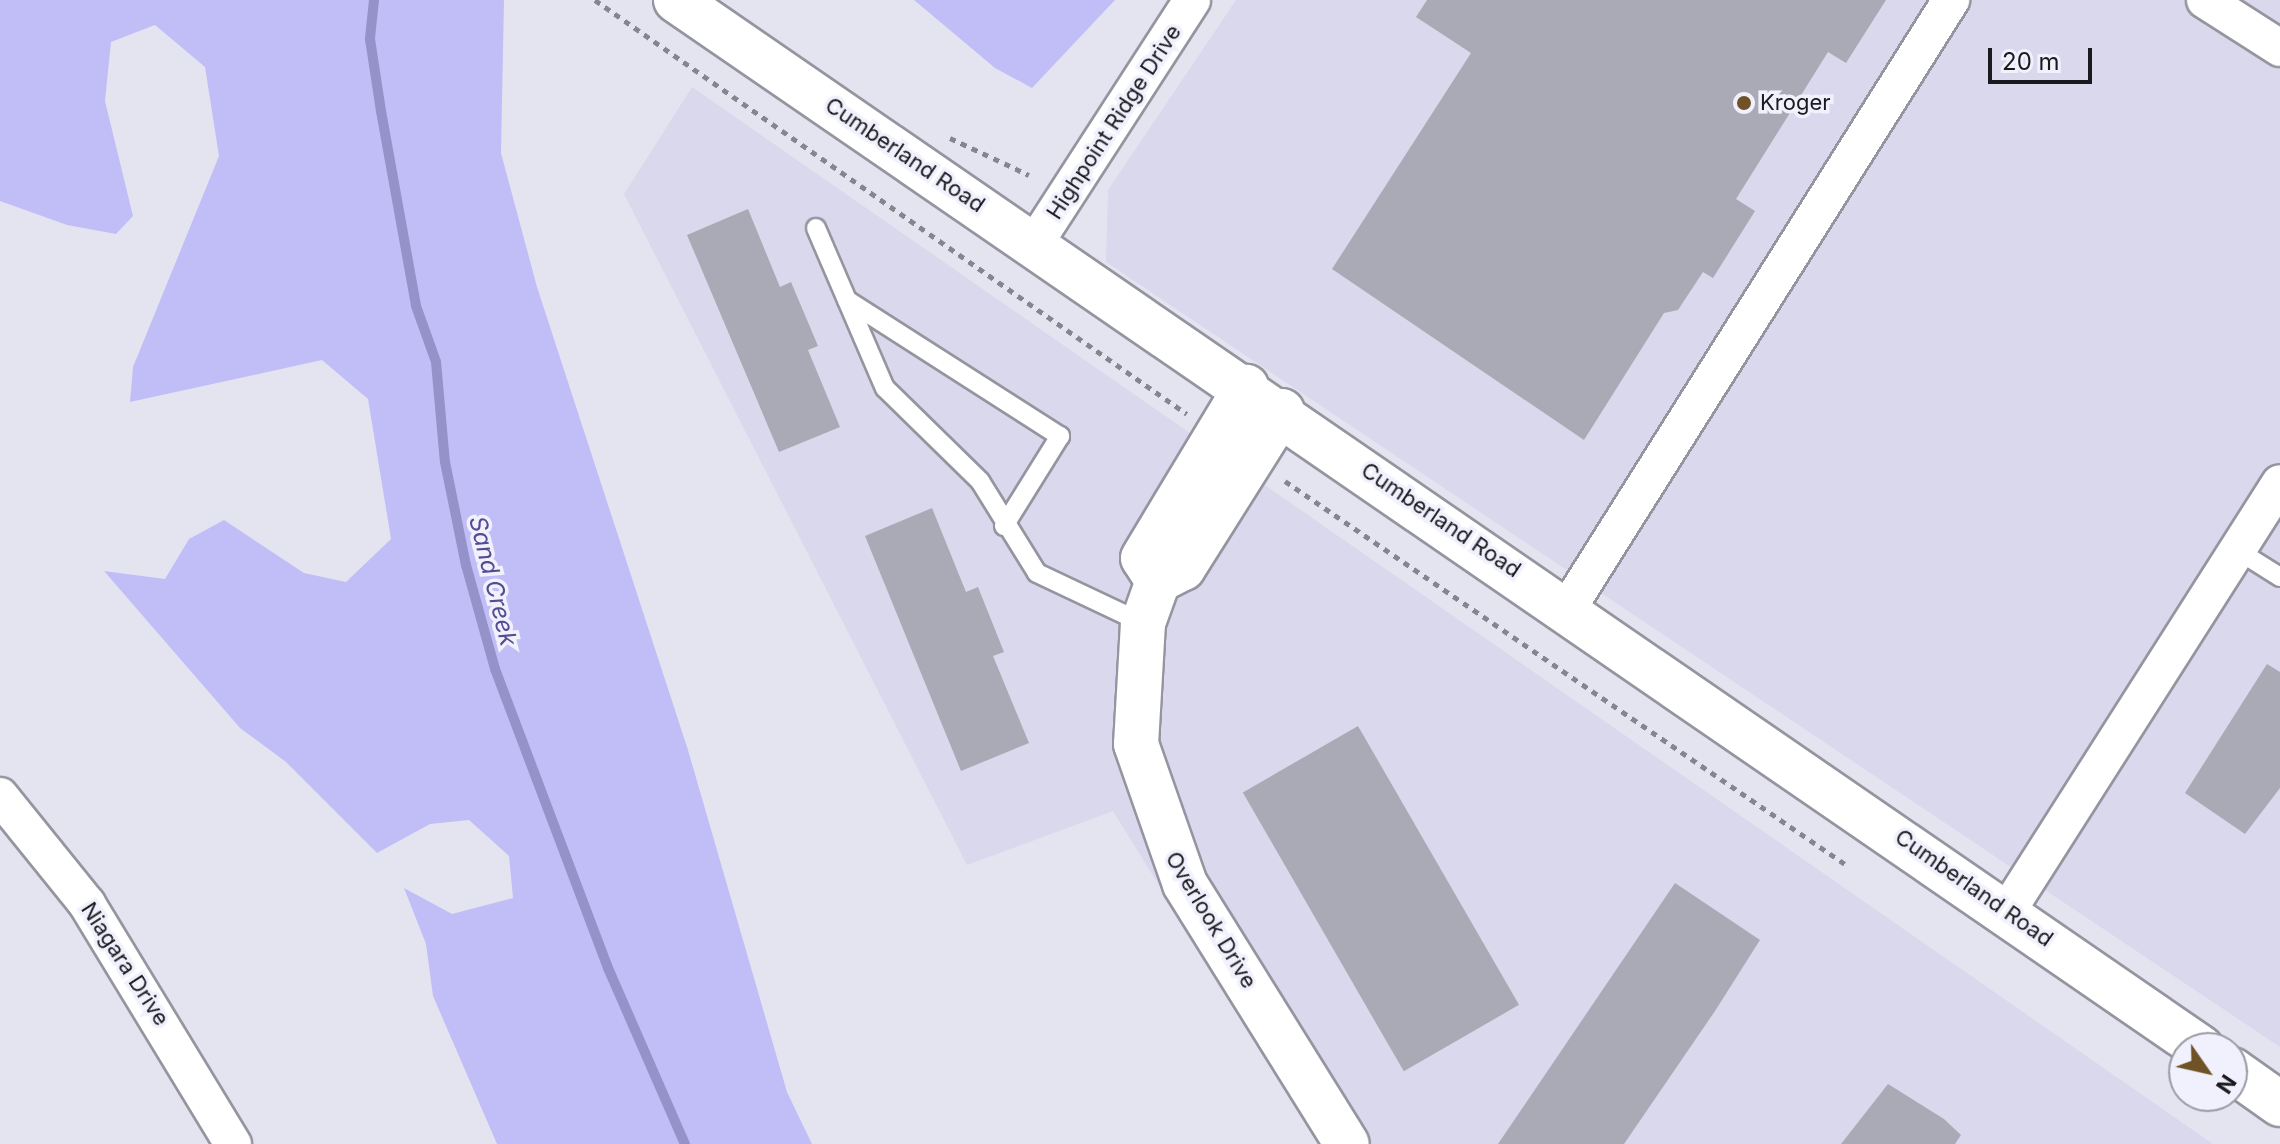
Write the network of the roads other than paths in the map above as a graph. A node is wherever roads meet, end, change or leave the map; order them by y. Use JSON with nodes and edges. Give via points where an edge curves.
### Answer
{"nodes":[{"id":1,"x":676,"y":0,"type":"edge"},
{"id":2,"x":1192,"y":0,"type":"edge"},
{"id":3,"x":1951,"y":0,"type":"edge"},
{"id":4,"x":2205,"y":0,"type":"edge"},
{"id":5,"x":2280,"y":48,"type":"edge"},
{"id":6,"x":816,"y":228,"type":"dead end"},
{"id":7,"x":1035,"y":243,"type":"junction"},
{"id":8,"x":847,"y":300,"type":"junction"},
{"id":9,"x":1246,"y":387,"type":"junction"},
{"id":10,"x":1282,"y":411,"type":"junction"},
{"id":11,"x":2280,"y":483,"type":"edge"},
{"id":12,"x":1004,"y":526,"type":"junction"},
{"id":13,"x":2237,"y":550,"type":"junction"},
{"id":14,"x":2280,"y":577,"type":"edge"},
{"id":15,"x":1158,"y":581,"type":"junction"},
{"id":16,"x":1568,"y":608,"type":"junction"},
{"id":17,"x":1143,"y":623,"type":"junction"},
{"id":18,"x":0,"y":796,"type":"edge"},
{"id":19,"x":2008,"y":910,"type":"junction"},
{"id":20,"x":2179,"y":1032,"type":"edge"},
{"id":21,"x":2248,"y":1081,"type":"edge"},
{"id":22,"x":2280,"y":1104,"type":"edge"},
{"id":23,"x":233,"y":1144,"type":"edge"},
{"id":24,"x":1347,"y":1144,"type":"edge"}],
"edges":[{"from":1,"to":7,"type":"main road","name":"Cumberland Road"},
{"from":2,"to":7,"type":"street","name":"Highpoint Ridge Drive"},
{"from":3,"to":16,"type":"street"},
{"from":4,"to":5,"type":"street"},
{"from":6,"to":8,"type":"lane"},
{"from":7,"to":9,"type":"main road","name":"Cumberland Road"},
{"from":8,"to":12,"type":"lane","via":[[885,388],[980,481]]},
{"from":8,"to":12,"type":"lane","via":[[1060,436]]},
{"from":9,"to":10,"type":"main road","name":"Cumberland Road"},
{"from":9,"to":15,"type":"main road","via":[[1143,558]]},
{"from":10,"to":15,"type":"main road","via":[[1183,568]]},
{"from":10,"to":16,"type":"main road","name":"Cumberland Road"},
{"from":11,"to":13,"type":"street"},
{"from":12,"to":17,"type":"lane","via":[[1037,573]]},
{"from":13,"to":14,"type":"lane"},
{"from":13,"to":19,"type":"street"},
{"from":15,"to":17,"type":"main road","name":"Overlook Drive"},
{"from":16,"to":19,"type":"main road","name":"Cumberland Road"},
{"from":17,"to":24,"type":"main road","name":"Overlook Drive","via":[[1136,744],[1165,843]]},
{"from":18,"to":23,"type":"street","name":"Niagara Drive","via":[[87,904]]},
{"from":19,"to":20,"type":"main road","name":"Cumberland Road"},
{"from":21,"to":22,"type":"main road"}]}
